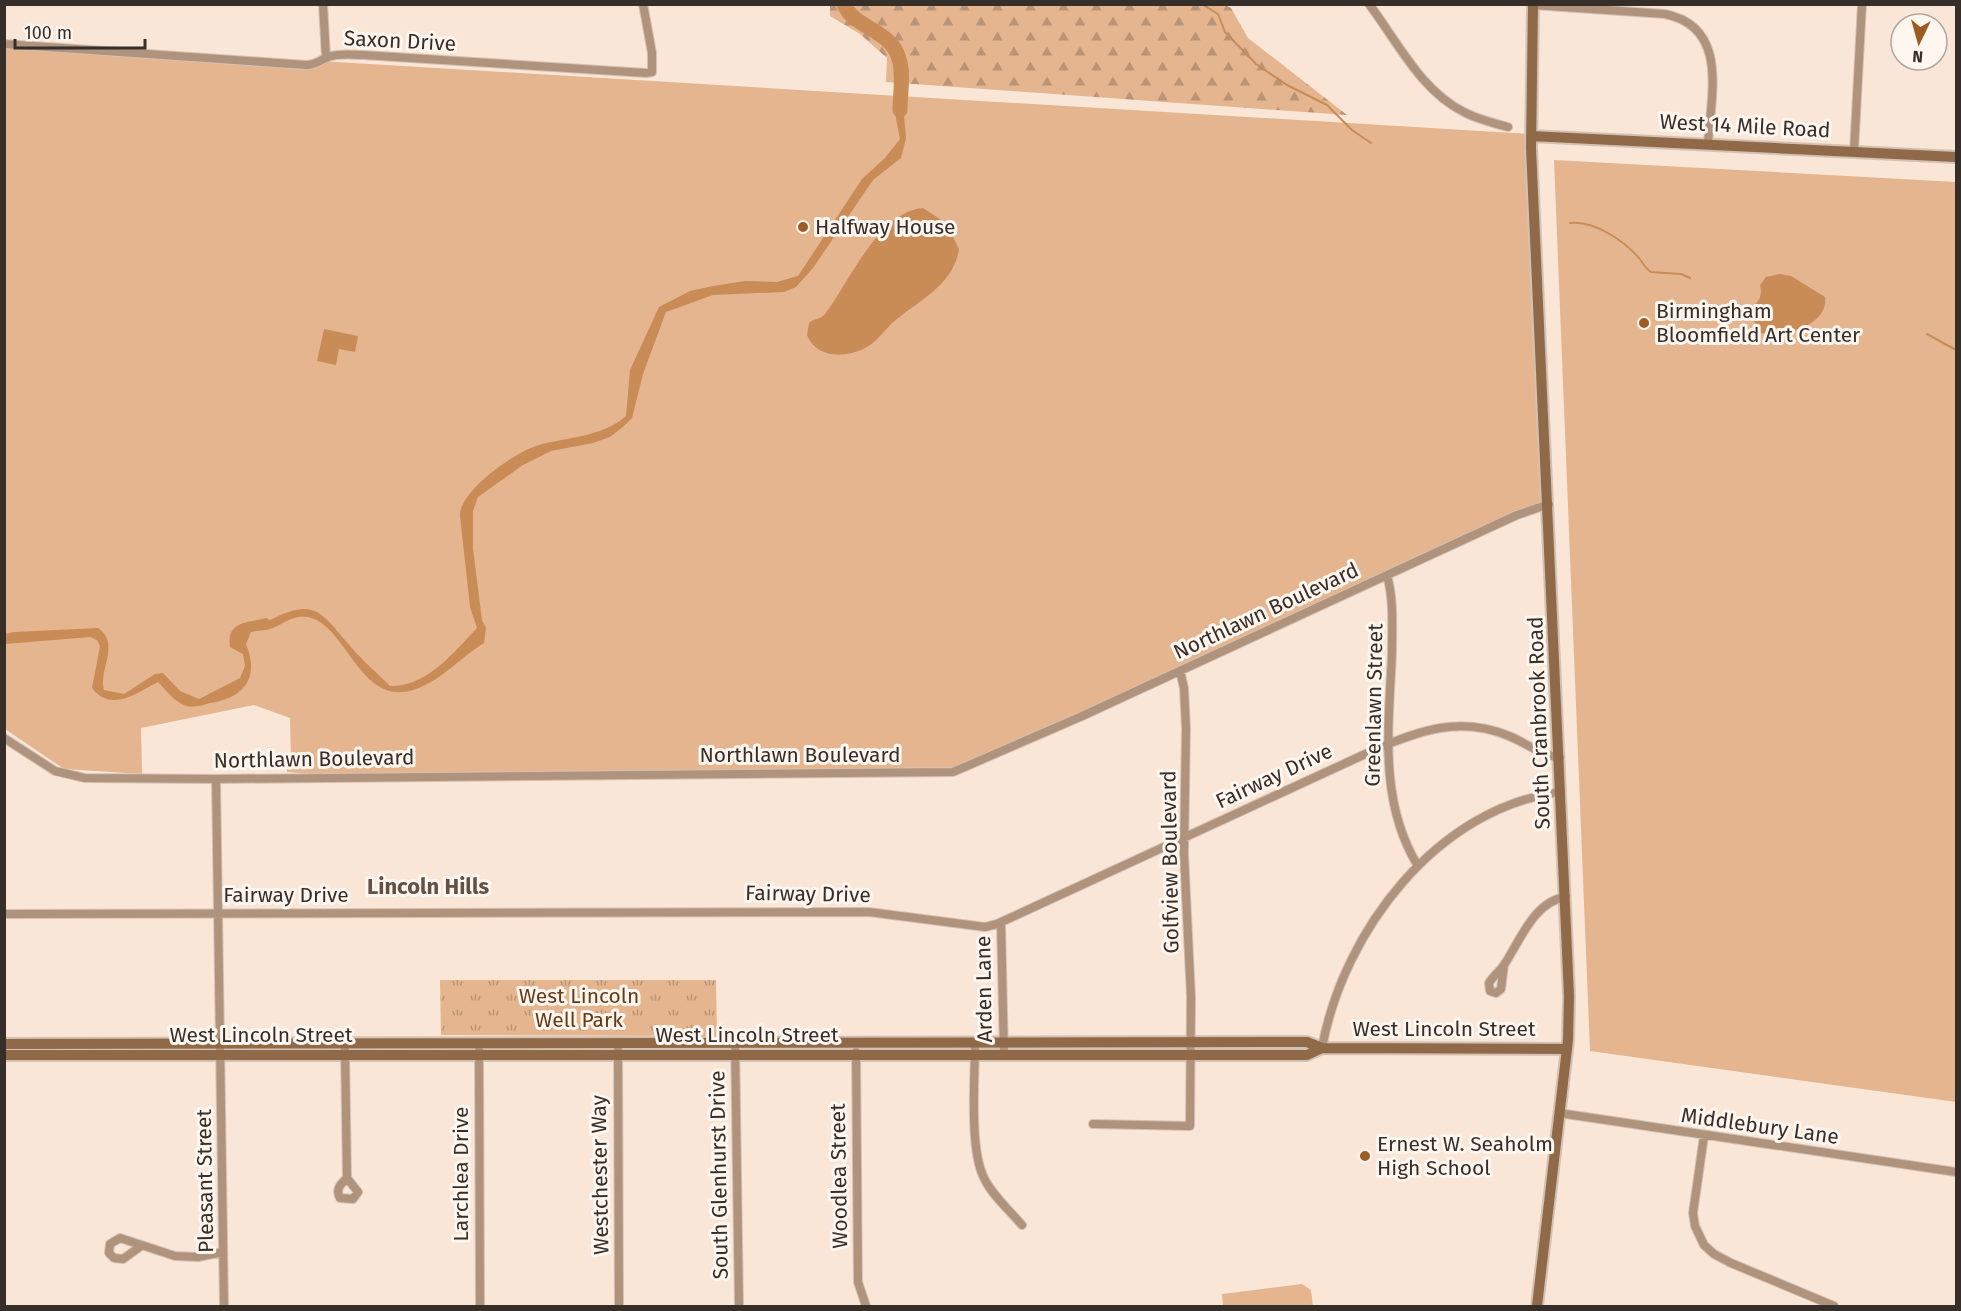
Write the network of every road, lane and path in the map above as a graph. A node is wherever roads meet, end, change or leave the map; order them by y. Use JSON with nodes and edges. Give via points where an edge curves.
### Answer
{"nodes":[{"id":1,"x":323,"y":4,"type":"edge"},
{"id":2,"x":644,"y":4,"type":"edge"},
{"id":3,"x":1369,"y":4,"type":"edge"},
{"id":4,"x":1862,"y":4,"type":"edge"},
{"id":5,"x":1533,"y":5,"type":"edge"},
{"id":6,"x":4,"y":44,"type":"edge"},
{"id":7,"x":326,"y":58,"type":"junction"},
{"id":8,"x":1508,"y":127,"type":"dead end"},
{"id":9,"x":1531,"y":136,"type":"junction"},
{"id":10,"x":1708,"y":143,"type":"junction"},
{"id":11,"x":1854,"y":151,"type":"junction"},
{"id":12,"x":1956,"y":157,"type":"edge"},
{"id":13,"x":1549,"y":504,"type":"junction"},
{"id":14,"x":1387,"y":575,"type":"junction"},
{"id":15,"x":1180,"y":671,"type":"junction"},
{"id":16,"x":4,"y":738,"type":"edge"},
{"id":17,"x":1390,"y":743,"type":"junction"},
{"id":18,"x":1560,"y":758,"type":"junction"},
{"id":19,"x":216,"y":779,"type":"junction"},
{"id":20,"x":1562,"y":792,"type":"junction"},
{"id":21,"x":1185,"y":838,"type":"junction"},
{"id":22,"x":1418,"y":866,"type":"junction"},
{"id":23,"x":1566,"y":897,"type":"junction"},
{"id":24,"x":218,"y":913,"type":"junction"},
{"id":25,"x":4,"y":914,"type":"edge"},
{"id":26,"x":1001,"y":922,"type":"junction"},
{"id":27,"x":1504,"y":965,"type":"dead end"},
{"id":28,"x":220,"y":1042,"type":"junction"},
{"id":29,"x":479,"y":1042,"type":"junction"},
{"id":30,"x":618,"y":1042,"type":"junction"},
{"id":31,"x":735,"y":1042,"type":"junction"},
{"id":32,"x":1004,"y":1042,"type":"junction"},
{"id":33,"x":1189,"y":1042,"type":"junction"},
{"id":34,"x":345,"y":1043,"type":"junction"},
{"id":35,"x":856,"y":1043,"type":"junction"},
{"id":36,"x":975,"y":1043,"type":"junction"},
{"id":37,"x":4,"y":1044,"type":"edge"},
{"id":38,"x":1322,"y":1048,"type":"junction"},
{"id":39,"x":28,"y":1049,"type":"junction"},
{"id":40,"x":1566,"y":1049,"type":"junction"},
{"id":41,"x":735,"y":1054,"type":"junction"},
{"id":42,"x":1004,"y":1054,"type":"junction"},
{"id":43,"x":1189,"y":1054,"type":"junction"},
{"id":44,"x":4,"y":1055,"type":"edge"},
{"id":45,"x":220,"y":1055,"type":"junction"},
{"id":46,"x":345,"y":1055,"type":"junction"},
{"id":47,"x":479,"y":1055,"type":"junction"},
{"id":48,"x":618,"y":1055,"type":"junction"},
{"id":49,"x":856,"y":1055,"type":"junction"},
{"id":50,"x":975,"y":1055,"type":"junction"},
{"id":51,"x":1559,"y":1113,"type":"junction"},
{"id":52,"x":1093,"y":1124,"type":"dead end"},
{"id":53,"x":1704,"y":1136,"type":"junction"},
{"id":54,"x":1956,"y":1172,"type":"edge"},
{"id":55,"x":347,"y":1178,"type":"dead end"},
{"id":56,"x":1022,"y":1225,"type":"dead end"},
{"id":57,"x":141,"y":1246,"type":"dead end"},
{"id":58,"x":223,"y":1252,"type":"junction"},
{"id":59,"x":224,"y":1306,"type":"edge"},
{"id":60,"x":480,"y":1306,"type":"edge"},
{"id":61,"x":619,"y":1306,"type":"edge"},
{"id":62,"x":739,"y":1306,"type":"edge"},
{"id":63,"x":866,"y":1306,"type":"edge"},
{"id":64,"x":1537,"y":1306,"type":"edge"},
{"id":65,"x":1834,"y":1306,"type":"edge"}],
"edges":[{"from":1,"to":7,"type":"street"},
{"from":2,"to":7,"type":"street","name":"Saxon Drive","via":[[652,72],[363,56]]},
{"from":3,"to":8,"type":"street","via":[[1411,63],[1442,98],[1471,116]]},
{"from":4,"to":11,"type":"street"},
{"from":5,"to":9,"type":"street","name":"South Cranbrook Road"},
{"from":5,"to":10,"type":"street","via":[[1657,13],[1689,23],[1701,34],[1711,56]]},
{"from":6,"to":7,"type":"street","name":"Saxon Drive","via":[[306,65]]},
{"from":9,"to":10,"type":"street","name":"West 14 Mile Road"},
{"from":9,"to":13,"type":"street","name":"South Cranbrook Road"},
{"from":10,"to":11,"type":"street","name":"West 14 Mile Road"},
{"from":11,"to":12,"type":"street","name":"West 14 Mile Road"},
{"from":13,"to":14,"type":"street","name":"Northlawn Boulevard"},
{"from":13,"to":18,"type":"street","name":"South Cranbrook Road"},
{"from":14,"to":15,"type":"street","name":"Northlawn Boulevard"},
{"from":14,"to":17,"type":"street","name":"Greenlawn Street","via":[[1393,610]]},
{"from":15,"to":19,"type":"street","name":"Northlawn Boulevard","via":[[962,769],[943,773]]},
{"from":15,"to":21,"type":"street","name":"Golfview Boulevard","via":[[1185,698]]},
{"from":16,"to":19,"type":"street","name":"Northlawn Boulevard","via":[[55,771],[75,777]]},
{"from":17,"to":18,"type":"street","name":"Fairway Drive","via":[[1435,727],[1473,726]]},
{"from":17,"to":21,"type":"street","name":"Fairway Drive"},
{"from":17,"to":22,"type":"street","name":"Greenlawn Street","via":[[1391,802]]},
{"from":18,"to":20,"type":"street","name":"South Cranbrook Road"},
{"from":19,"to":24,"type":"street","name":"Pleasant Street"},
{"from":20,"to":22,"type":"street","via":[[1527,798],[1498,811]]},
{"from":20,"to":23,"type":"street","name":"South Cranbrook Road"},
{"from":21,"to":26,"type":"street","name":"Fairway Drive"},
{"from":21,"to":33,"type":"street","name":"Golfview Boulevard"},
{"from":22,"to":38,"type":"street","via":[[1389,899],[1360,942],[1339,990]]},
{"from":23,"to":27,"type":"street","via":[[1547,904],[1525,929]]},
{"from":23,"to":40,"type":"street","name":"South Cranbrook Road"},
{"from":24,"to":25,"type":"street","name":"Fairway Drive"},
{"from":24,"to":26,"type":"street","name":"Fairway Drive","via":[[868,912],[979,927]]},
{"from":24,"to":28,"type":"street","name":"Pleasant Street"},
{"from":26,"to":32,"type":"street","name":"Arden Lane"},
{"from":28,"to":34,"type":"street","name":"West Lincoln Street"},
{"from":28,"to":39,"type":"street","name":"West Lincoln Street"},
{"from":28,"to":45,"type":"street","name":"Pleasant Street"},
{"from":29,"to":30,"type":"street","name":"West Lincoln Street"},
{"from":29,"to":34,"type":"street","name":"West Lincoln Street"},
{"from":29,"to":47,"type":"street","name":"Larchlea Drive"},
{"from":30,"to":31,"type":"street","name":"West Lincoln Street"},
{"from":30,"to":48,"type":"street","name":"Westchester Way"},
{"from":31,"to":35,"type":"street","name":"West Lincoln Street"},
{"from":31,"to":41,"type":"street","name":"South Glenhurst Drive"},
{"from":32,"to":33,"type":"street","name":"West Lincoln Street"},
{"from":32,"to":36,"type":"street","name":"West Lincoln Street"},
{"from":32,"to":42,"type":"street","name":"Arden Lane"},
{"from":33,"to":38,"type":"street","name":"West Lincoln Street","via":[[1307,1042]]},
{"from":33,"to":43,"type":"street","name":"Golfview Boulevard"},
{"from":34,"to":46,"type":"street"},
{"from":35,"to":36,"type":"street","name":"West Lincoln Street"},
{"from":35,"to":49,"type":"street","name":"Woodlea Street"},
{"from":36,"to":50,"type":"street","name":"Arden Lane"},
{"from":37,"to":39,"type":"street","name":"West Lincoln Street"},
{"from":38,"to":40,"type":"street","name":"West Lincoln Street"},
{"from":38,"to":43,"type":"street","name":"West Lincoln Street","via":[[1307,1055]]},
{"from":39,"to":44,"type":"street","name":"West Lincoln Street"},
{"from":39,"to":45,"type":"street","name":"West Lincoln Street"},
{"from":40,"to":51,"type":"street","name":"South Cranbrook Road"},
{"from":41,"to":48,"type":"street","name":"West Lincoln Street"},
{"from":41,"to":49,"type":"street","name":"West Lincoln Street"},
{"from":41,"to":62,"type":"street","name":"South Glenhurst Drive"},
{"from":42,"to":43,"type":"street","name":"West Lincoln Street"},
{"from":42,"to":50,"type":"street","name":"West Lincoln Street"},
{"from":43,"to":52,"type":"street","name":"Golfview Boulevard","via":[[1190,1126]]},
{"from":45,"to":46,"type":"street","name":"West Lincoln Street"},
{"from":45,"to":58,"type":"street","name":"Pleasant Street"},
{"from":46,"to":47,"type":"street","name":"West Lincoln Street"},
{"from":46,"to":55,"type":"street"},
{"from":47,"to":48,"type":"street","name":"West Lincoln Street"},
{"from":47,"to":60,"type":"street","name":"Larchlea Drive"},
{"from":48,"to":61,"type":"street","name":"Westchester Way"},
{"from":49,"to":50,"type":"street","name":"West Lincoln Street"},
{"from":49,"to":63,"type":"street","name":"Woodlea Street","via":[[858,1282]]},
{"from":50,"to":56,"type":"street","name":"Arden Lane","via":[[979,1166],[991,1189]]},
{"from":51,"to":53,"type":"street","name":"Middlebury Lane"},
{"from":51,"to":64,"type":"street","name":"South Cranbrook Road"},
{"from":53,"to":54,"type":"street","name":"Middlebury Lane"},
{"from":53,"to":65,"type":"street","via":[[1693,1213],[1704,1245],[1731,1263]]},
{"from":57,"to":58,"type":"street","via":[[182,1257]]},
{"from":58,"to":59,"type":"street","name":"Pleasant Street"}]}
